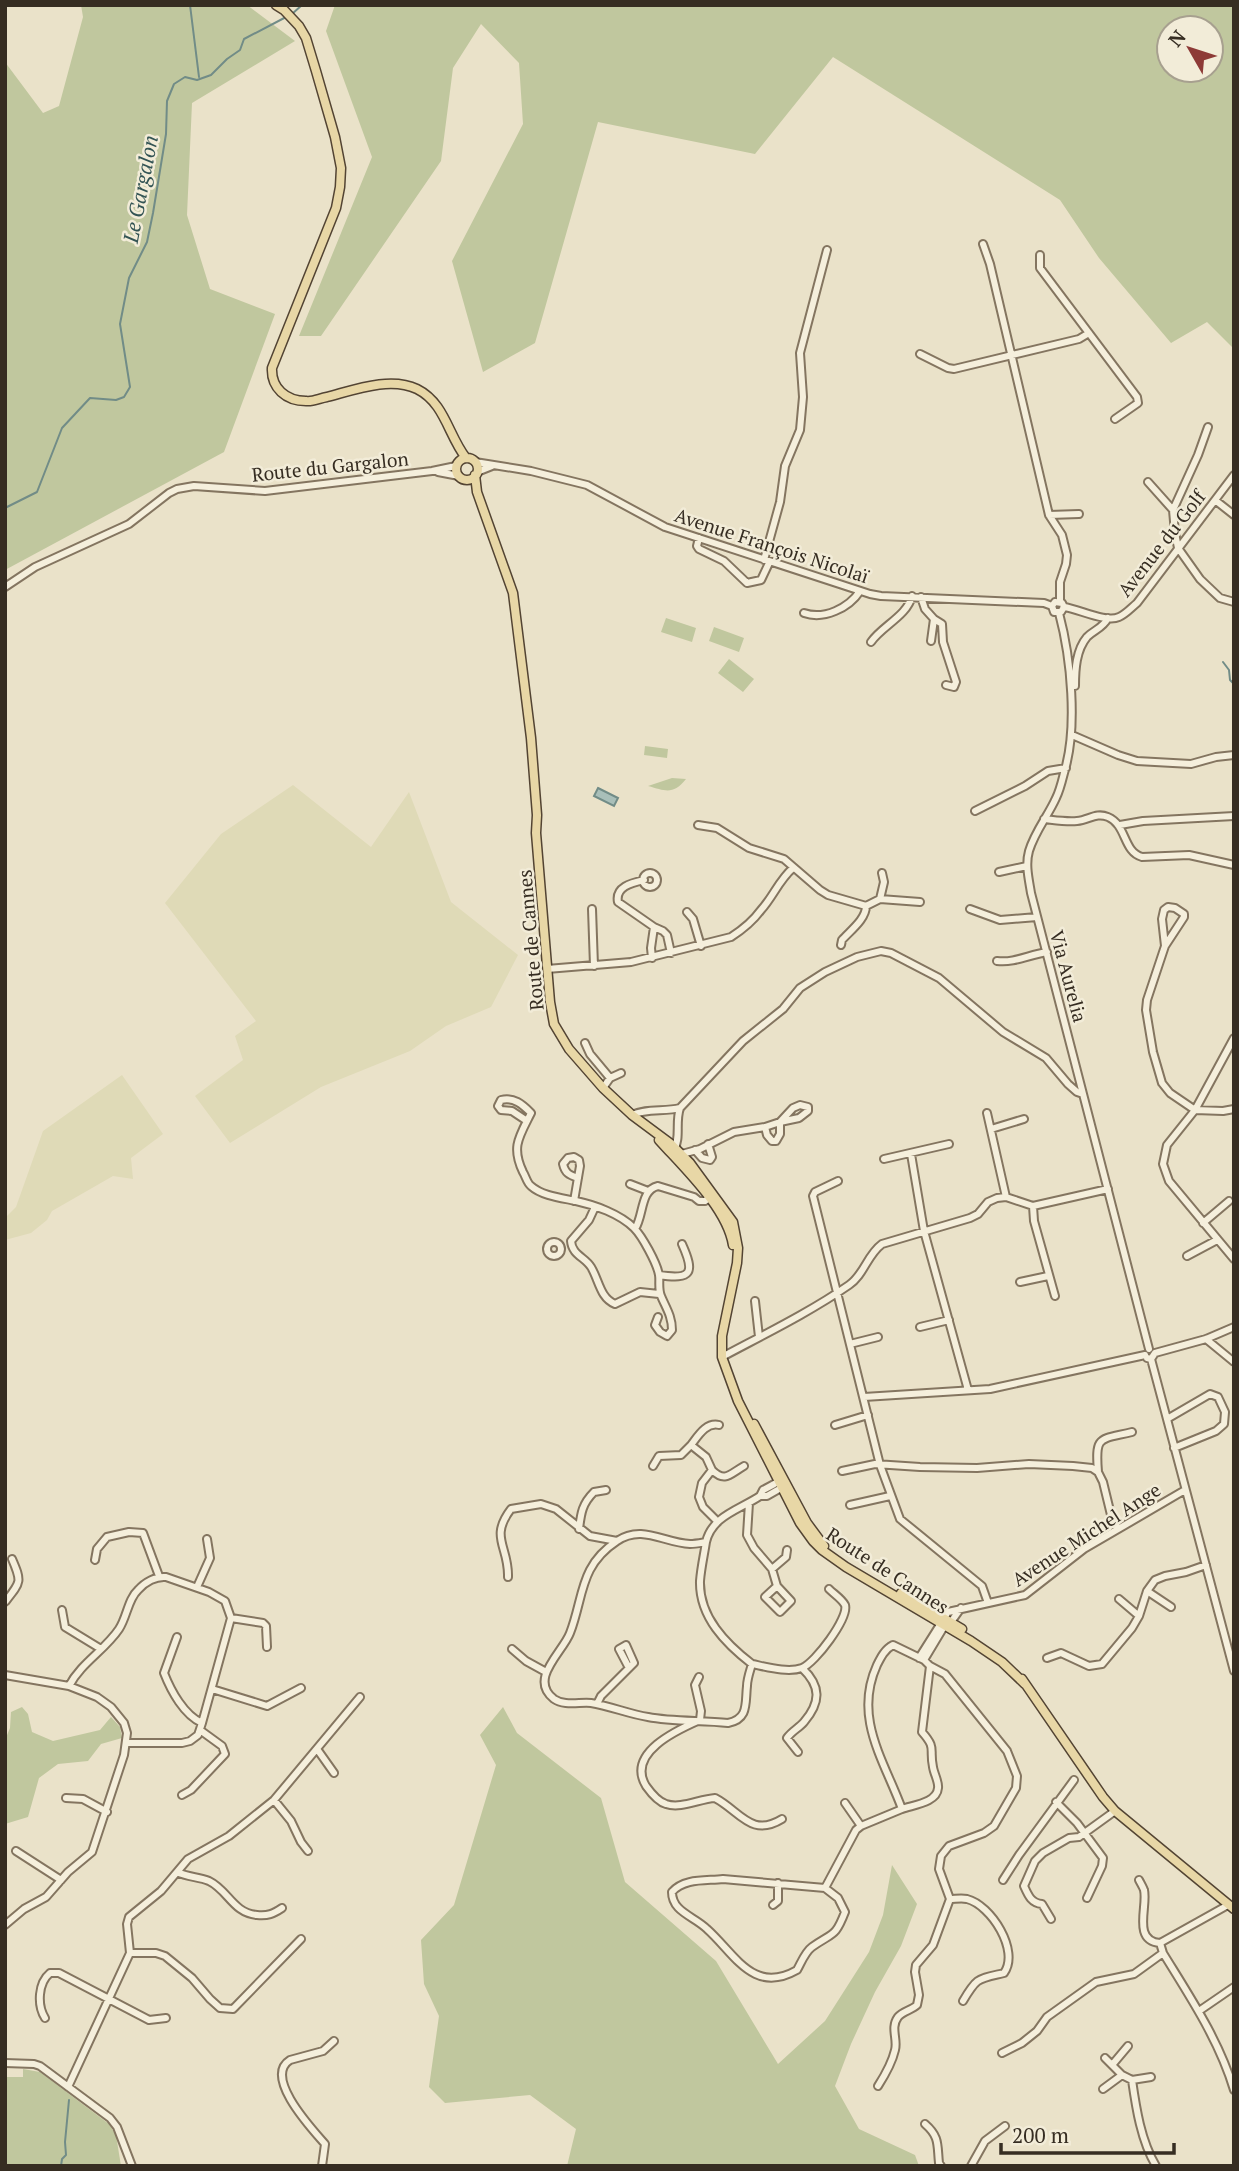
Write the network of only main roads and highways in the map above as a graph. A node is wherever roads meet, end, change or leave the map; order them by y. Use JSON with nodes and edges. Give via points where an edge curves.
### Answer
{"nodes":[{"id":1,"x":278,"y":6,"type":"edge"},
{"id":2,"x":464,"y":462,"type":"junction"},
{"id":3,"x":476,"y":473,"type":"junction"},
{"id":4,"x":463,"y":478,"type":"junction"},
{"id":5,"x":484,"y":514,"type":"junction"},
{"id":6,"x":678,"y":1154,"type":"junction"},
{"id":7,"x":733,"y":1280,"type":"junction"},
{"id":8,"x":730,"y":1379,"type":"junction"},
{"id":9,"x":779,"y":1471,"type":"junction"},
{"id":10,"x":780,"y":1484,"type":"junction"},
{"id":11,"x":945,"y":1622,"type":"junction"},
{"id":12,"x":1025,"y":1684,"type":"junction"},
{"id":13,"x":1231,"y":1907,"type":"edge"}],
"edges":[{"from":1,"to":2,"type":"main road","via":[[306,37],[341,168],[336,208],[272,368],[275,386],[283,394],[307,402],[402,384],[427,395],[442,411]]},
{"from":2,"to":3,"type":"main road","name":"Route de Cannes"},
{"from":2,"to":4,"type":"main road","name":"Route de Cannes"},
{"from":3,"to":4,"type":"main road"},
{"from":3,"to":5,"type":"main road","name":"Route de Cannes","via":[[475,487]]},
{"from":4,"to":5,"type":"main road","name":"Route de Cannes"},
{"from":5,"to":6,"type":"main road","name":"Route de Cannes","via":[[513,593],[531,738],[552,1016],[569,1049],[603,1088]]},
{"from":6,"to":7,"type":"main road","name":"Route de Cannes","via":[[731,1235]]},
{"from":6,"to":7,"type":"main road","name":"Route de Cannes","via":[[729,1214],[738,1248]]},
{"from":7,"to":8,"type":"main road","name":"Route de Cannes","via":[[722,1336],[722,1357]]},
{"from":8,"to":9,"type":"main road","name":"Route de Cannes"},
{"from":8,"to":10,"type":"main road","name":"Route de Cannes"},
{"from":9,"to":10,"type":"main road"},
{"from":9,"to":11,"type":"main road","name":"Route de Cannes","via":[[825,1546]]},
{"from":10,"to":11,"type":"main road","name":"Route de Cannes","via":[[800,1523],[822,1550]]},
{"from":11,"to":12,"type":"main road","name":"Route de Cannes","via":[[996,1657]]},
{"from":11,"to":12,"type":"main road","name":"Route de Cannes","via":[[1005,1658]]},
{"from":12,"to":13,"type":"main road","name":"Route de Cannes","via":[[1102,1797]]}]}
